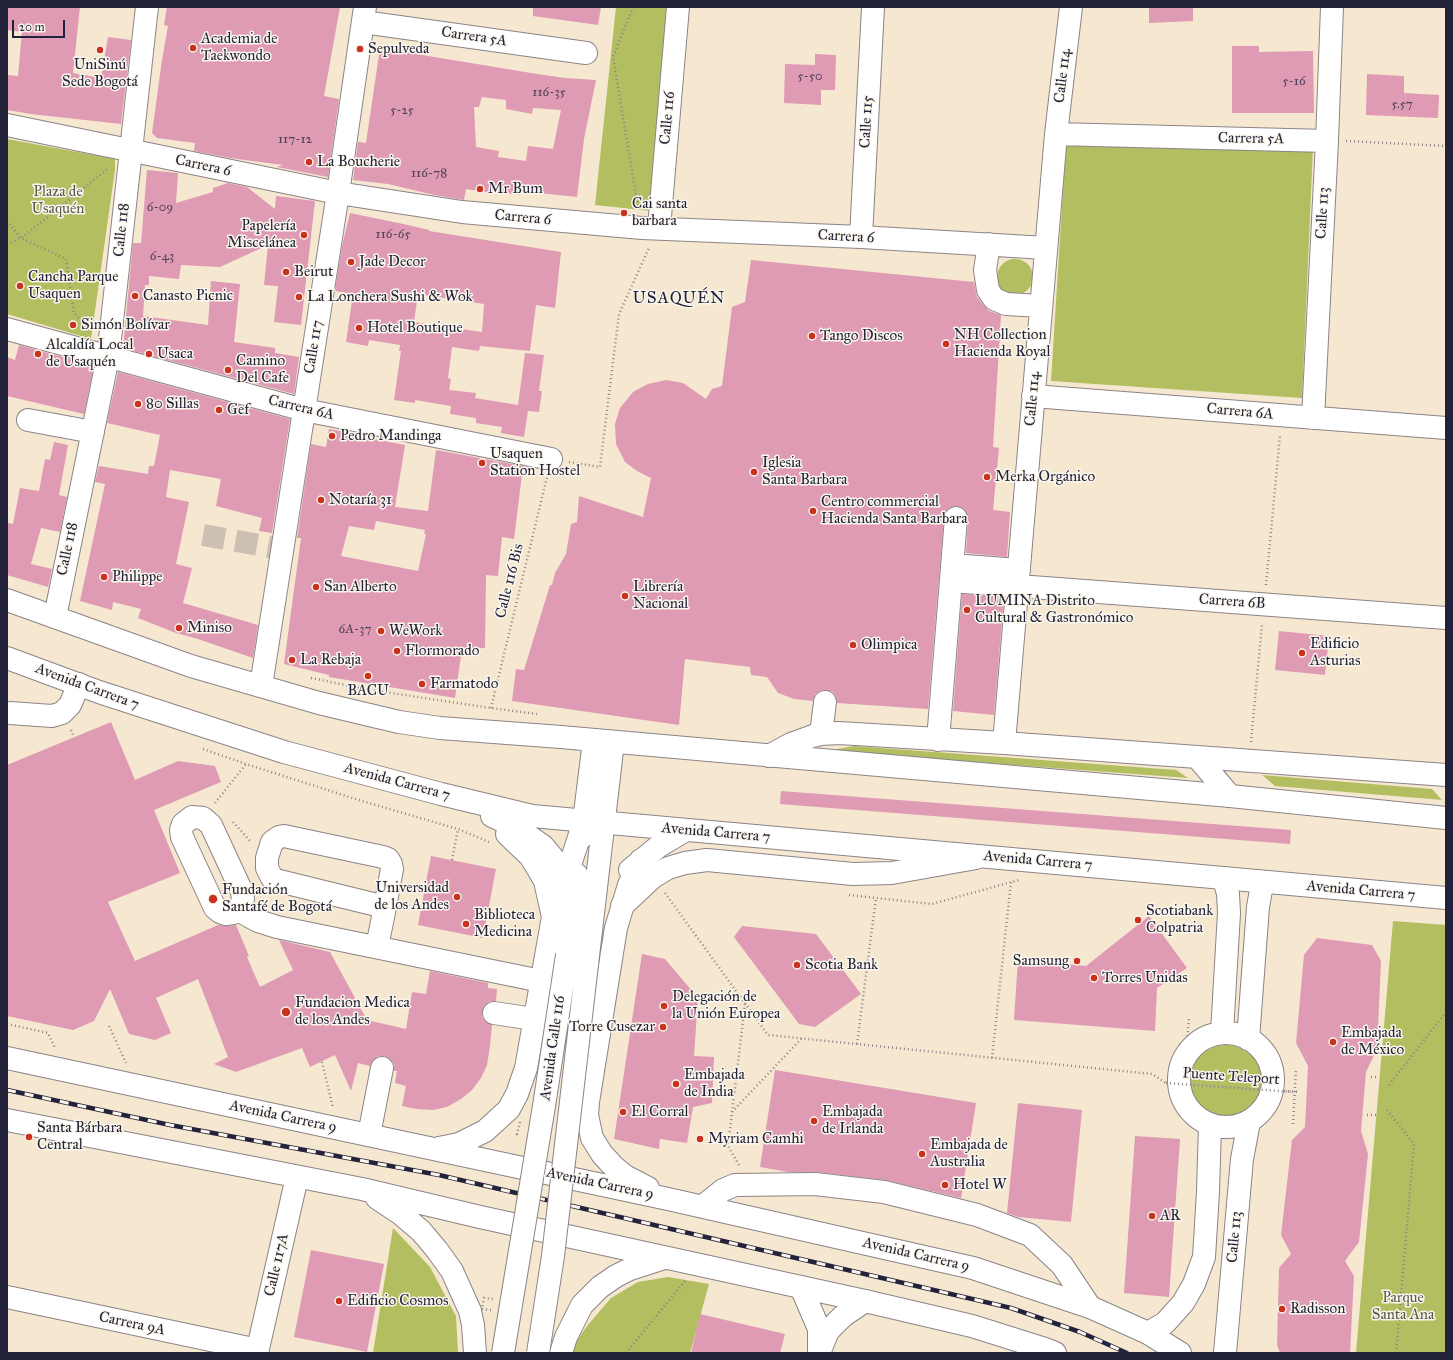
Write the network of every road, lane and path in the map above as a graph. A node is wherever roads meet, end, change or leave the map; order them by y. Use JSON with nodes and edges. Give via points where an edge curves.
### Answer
{"nodes":[{"id":1,"x":147,"y":7,"type":"edge"},
{"id":2,"x":633,"y":7,"type":"edge"},
{"id":3,"x":678,"y":7,"type":"edge"},
{"id":4,"x":873,"y":7,"type":"edge"},
{"id":5,"x":1071,"y":7,"type":"edge"},
{"id":6,"x":1332,"y":7,"type":"edge"},
{"id":7,"x":364,"y":14,"type":"edge"},
{"id":8,"x":586,"y":53,"type":"dead end"},
{"id":9,"x":7,"y":126,"type":"edge"},
{"id":10,"x":1056,"y":134,"type":"junction"},
{"id":11,"x":1327,"y":141,"type":"junction"},
{"id":12,"x":1446,"y":146,"type":"edge"},
{"id":13,"x":131,"y":151,"type":"junction"},
{"id":14,"x":112,"y":166,"type":"dead end"},
{"id":15,"x":338,"y":193,"type":"junction"},
{"id":16,"x":7,"y":221,"type":"edge"},
{"id":17,"x":650,"y":228,"type":"junction"},
{"id":18,"x":861,"y":237,"type":"junction"},
{"id":19,"x":20,"y":238,"type":"junction"},
{"id":20,"x":7,"y":244,"type":"edge"},
{"id":21,"x":989,"y":244,"type":"junction"},
{"id":22,"x":1046,"y":248,"type":"junction"},
{"id":23,"x":1041,"y":306,"type":"junction"},
{"id":24,"x":7,"y":329,"type":"edge"},
{"id":25,"x":93,"y":332,"type":"dead end"},
{"id":26,"x":108,"y":357,"type":"junction"},
{"id":27,"x":1033,"y":396,"type":"junction"},
{"id":28,"x":304,"y":410,"type":"junction"},
{"id":29,"x":1313,"y":418,"type":"junction"},
{"id":30,"x":28,"y":420,"type":"dead end"},
{"id":31,"x":1446,"y":428,"type":"edge"},
{"id":32,"x":93,"y":432,"type":"junction"},
{"id":33,"x":551,"y":459,"type":"junction"},
{"id":34,"x":956,"y":518,"type":"dead end"},
{"id":35,"x":951,"y":573,"type":"junction"},
{"id":36,"x":1019,"y":578,"type":"junction"},
{"id":37,"x":7,"y":600,"type":"edge"},
{"id":38,"x":55,"y":617,"type":"junction"},
{"id":39,"x":1446,"y":618,"type":"edge"},
{"id":40,"x":7,"y":658,"type":"edge"},
{"id":41,"x":311,"y":678,"type":"dead end"},
{"id":42,"x":79,"y":684,"type":"junction"},
{"id":43,"x":260,"y":686,"type":"junction"},
{"id":44,"x":825,"y":702,"type":"dead end"},
{"id":45,"x":491,"y":708,"type":"junction"},
{"id":46,"x":10,"y":713,"type":"dead end"},
{"id":47,"x":538,"y":714,"type":"dead end"},
{"id":48,"x":822,"y":734,"type":"junction"},
{"id":49,"x":938,"y":740,"type":"junction"},
{"id":50,"x":604,"y":742,"type":"junction"},
{"id":51,"x":1004,"y":743,"type":"junction"},
{"id":52,"x":769,"y":756,"type":"junction"},
{"id":53,"x":1197,"y":757,"type":"junction"},
{"id":54,"x":246,"y":764,"type":"dead end"},
{"id":55,"x":1446,"y":774,"type":"edge"},
{"id":56,"x":441,"y":794,"type":"junction"},
{"id":57,"x":1230,"y":796,"type":"junction"},
{"id":58,"x":203,"y":818,"type":"junction"},
{"id":59,"x":1446,"y":818,"type":"edge"},
{"id":60,"x":230,"y":820,"type":"dead end"},
{"id":61,"x":594,"y":822,"type":"junction"},
{"id":62,"x":458,"y":829,"type":"dead end"},
{"id":63,"x":686,"y":830,"type":"junction"},
{"id":64,"x":987,"y":856,"type":"junction"},
{"id":65,"x":267,"y":858,"type":"junction"},
{"id":66,"x":452,"y":860,"type":"dead end"},
{"id":67,"x":641,"y":860,"type":"junction"},
{"id":68,"x":1224,"y":878,"type":"junction"},
{"id":69,"x":1023,"y":879,"type":"dead end"},
{"id":70,"x":565,"y":880,"type":"junction"},
{"id":71,"x":1011,"y":882,"type":"junction"},
{"id":72,"x":1266,"y":882,"type":"junction"},
{"id":73,"x":662,"y":889,"type":"dead end"},
{"id":74,"x":845,"y":895,"type":"dead end"},
{"id":75,"x":876,"y":898,"type":"junction"},
{"id":76,"x":1446,"y":898,"type":"edge"},
{"id":77,"x":622,"y":906,"type":"junction"},
{"id":78,"x":385,"y":907,"type":"junction"},
{"id":79,"x":583,"y":908,"type":"junction"},
{"id":80,"x":238,"y":910,"type":"junction"},
{"id":81,"x":553,"y":917,"type":"junction"},
{"id":82,"x":377,"y":947,"type":"junction"},
{"id":83,"x":541,"y":980,"type":"junction"},
{"id":84,"x":745,"y":1003,"type":"junction"},
{"id":85,"x":1446,"y":1012,"type":"edge"},
{"id":86,"x":494,"y":1013,"type":"dead end"},
{"id":87,"x":1189,"y":1017,"type":"dead end"},
{"id":88,"x":534,"y":1019,"type":"junction"},
{"id":89,"x":7,"y":1024,"type":"edge"},
{"id":90,"x":109,"y":1026,"type":"dead end"},
{"id":91,"x":1222,"y":1033,"type":"junction"},
{"id":92,"x":802,"y":1038,"type":"junction"},
{"id":93,"x":1248,"y":1039,"type":"junction"},
{"id":94,"x":857,"y":1044,"type":"junction"},
{"id":95,"x":56,"y":1050,"type":"dead end"},
{"id":96,"x":1186,"y":1056,"type":"junction"},
{"id":97,"x":7,"y":1058,"type":"edge"},
{"id":98,"x":992,"y":1058,"type":"junction"},
{"id":99,"x":322,"y":1062,"type":"dead end"},
{"id":100,"x":382,"y":1068,"type":"dead end"},
{"id":101,"x":129,"y":1069,"type":"dead end"},
{"id":102,"x":1296,"y":1069,"type":"dead end"},
{"id":103,"x":1371,"y":1077,"type":"dead end"},
{"id":104,"x":1379,"y":1077,"type":"dead end"},
{"id":105,"x":1389,"y":1085,"type":"dead end"},
{"id":106,"x":1272,"y":1090,"type":"junction"},
{"id":107,"x":1294,"y":1092,"type":"junction"},
{"id":108,"x":1299,"y":1092,"type":"dead end"},
{"id":109,"x":1387,"y":1110,"type":"dead end"},
{"id":110,"x":732,"y":1112,"type":"junction"},
{"id":111,"x":335,"y":1115,"type":"dead end"},
{"id":112,"x":1367,"y":1115,"type":"dead end"},
{"id":113,"x":1377,"y":1115,"type":"dead end"},
{"id":114,"x":7,"y":1120,"type":"edge"},
{"id":115,"x":1249,"y":1122,"type":"junction"},
{"id":116,"x":1293,"y":1124,"type":"dead end"},
{"id":117,"x":1210,"y":1125,"type":"junction"},
{"id":118,"x":369,"y":1135,"type":"junction"},
{"id":119,"x":435,"y":1149,"type":"junction"},
{"id":120,"x":741,"y":1170,"type":"dead end"},
{"id":121,"x":297,"y":1177,"type":"junction"},
{"id":122,"x":362,"y":1189,"type":"junction"},
{"id":123,"x":668,"y":1198,"type":"junction"},
{"id":124,"x":703,"y":1206,"type":"junction"},
{"id":125,"x":666,"y":1258,"type":"junction"},
{"id":126,"x":700,"y":1264,"type":"junction"},
{"id":127,"x":801,"y":1287,"type":"junction"},
{"id":128,"x":7,"y":1297,"type":"edge"},
{"id":129,"x":494,"y":1299,"type":"dead end"},
{"id":130,"x":865,"y":1301,"type":"junction"},
{"id":131,"x":1090,"y":1307,"type":"junction"},
{"id":132,"x":493,"y":1311,"type":"dead end"},
{"id":133,"x":1148,"y":1334,"type":"junction"},
{"id":134,"x":257,"y":1352,"type":"edge"},
{"id":135,"x":475,"y":1353,"type":"edge"},
{"id":136,"x":503,"y":1353,"type":"edge"},
{"id":137,"x":538,"y":1353,"type":"edge"},
{"id":138,"x":561,"y":1353,"type":"edge"},
{"id":139,"x":626,"y":1353,"type":"edge"},
{"id":140,"x":819,"y":1353,"type":"edge"},
{"id":141,"x":1055,"y":1353,"type":"edge"},
{"id":142,"x":1180,"y":1353,"type":"edge"},
{"id":143,"x":1225,"y":1353,"type":"edge"},
{"id":144,"x":1396,"y":1353,"type":"edge"}],
"edges":[{"from":1,"to":13,"type":"street","name":"Calle 118"},
{"from":2,"to":17,"type":"path","via":[[613,56]]},
{"from":3,"to":17,"type":"street","name":"Calle 116"},
{"from":4,"to":18,"type":"street","name":"Calle 115"},
{"from":5,"to":10,"type":"street","name":"Calle 114"},
{"from":6,"to":11,"type":"street","name":"Calle 113"},
{"from":7,"to":8,"type":"street","name":"Carrera 5A"},
{"from":7,"to":15,"type":"street","name":"Calle 117"},
{"from":9,"to":13,"type":"street","name":"Carrera 6"},
{"from":10,"to":11,"type":"street","name":"Carrera 5A"},
{"from":10,"to":22,"type":"street","name":"Calle 114"},
{"from":11,"to":12,"type":"path"},
{"from":11,"to":29,"type":"street","name":"Calle 113"},
{"from":13,"to":15,"type":"street","name":"Carrera 6"},
{"from":13,"to":26,"type":"street","name":"Calle 118"},
{"from":14,"to":19,"type":"path"},
{"from":15,"to":17,"type":"street","name":"Carrera 6","via":[[462,212]]},
{"from":15,"to":28,"type":"street","name":"Calle 117"},
{"from":16,"to":19,"type":"path"},
{"from":17,"to":18,"type":"street","name":"Carrera 6"},
{"from":17,"to":33,"type":"path","via":[[619,314],[600,467]]},
{"from":18,"to":21,"type":"street","name":"Carrera 6"},
{"from":19,"to":20,"type":"path"},
{"from":19,"to":25,"type":"path","via":[[66,259],[74,313]]},
{"from":21,"to":22,"type":"street","name":"Carrera 6"},
{"from":21,"to":23,"type":"street","via":[[985,270],[988,290],[994,299],[1006,304]]},
{"from":22,"to":23,"type":"street","name":"Calle 114"},
{"from":23,"to":27,"type":"street","name":"Calle 114"},
{"from":24,"to":26,"type":"street","name":"Carrera 6A"},
{"from":26,"to":28,"type":"street","name":"Carrera 6A"},
{"from":26,"to":32,"type":"street","name":"Calle 118"},
{"from":27,"to":29,"type":"street","name":"Carrera 6A"},
{"from":27,"to":36,"type":"street","name":"Calle 114"},
{"from":28,"to":33,"type":"street","name":"Carrera 6A"},
{"from":28,"to":43,"type":"street","name":"Calle 117","via":[[279,548]]},
{"from":29,"to":31,"type":"street","name":"Carrera 6A"},
{"from":30,"to":32,"type":"street"},
{"from":32,"to":38,"type":"street","name":"Calle 118"},
{"from":33,"to":45,"type":"path","name":"Calle 116 Bis"},
{"from":34,"to":35,"type":"street"},
{"from":35,"to":36,"type":"street","name":"Carrera 6B"},
{"from":35,"to":49,"type":"street"},
{"from":36,"to":39,"type":"street","name":"Carrera 6B"},
{"from":36,"to":51,"type":"street","name":"Calle 114"},
{"from":37,"to":38,"type":"street"},
{"from":38,"to":43,"type":"street","via":[[191,666]]},
{"from":40,"to":42,"type":"street","name":"Avenida Carrera 7"},
{"from":41,"to":45,"type":"path"},
{"from":42,"to":46,"type":"street","via":[[70,705],[62,713],[52,716]]},
{"from":42,"to":56,"type":"street","name":"Avenida Carrera 7","via":[[264,746]]},
{"from":43,"to":50,"type":"street","via":[[399,722]]},
{"from":44,"to":48,"type":"street"},
{"from":45,"to":47,"type":"path"},
{"from":48,"to":49,"type":"street"},
{"from":48,"to":52,"type":"street","via":[[791,744]]},
{"from":49,"to":51,"type":"street"},
{"from":50,"to":52,"type":"street"},
{"from":50,"to":61,"type":"street","name":"Avenida Calle 116"},
{"from":51,"to":53,"type":"street"},
{"from":52,"to":57,"type":"street"},
{"from":53,"to":55,"type":"street"},
{"from":53,"to":57,"type":"street"},
{"from":54,"to":58,"type":"path"},
{"from":56,"to":61,"type":"street","name":"Avenida Carrera 7","via":[[532,816]]},
{"from":56,"to":70,"type":"street","via":[[514,826],[528,835],[543,846],[553,858]]},
{"from":56,"to":81,"type":"street","via":[[501,829],[530,856],[545,881]]},
{"from":57,"to":59,"type":"street"},
{"from":58,"to":80,"type":"street","via":[[211,825],[242,892],[243,899]]},
{"from":58,"to":80,"type":"street","via":[[192,817],[187,820],[181,830],[182,837],[215,908],[226,914]]},
{"from":60,"to":65,"type":"path"},
{"from":61,"to":63,"type":"street","name":"Avenida Carrera 7"},
{"from":61,"to":70,"type":"street"},
{"from":61,"to":79,"type":"street","name":"Avenida Calle 116"},
{"from":62,"to":66,"type":"path"},
{"from":63,"to":64,"type":"street","name":"Avenida Carrera 7"},
{"from":63,"to":67,"type":"street"},
{"from":64,"to":68,"type":"street","name":"Avenida Carrera 7"},
{"from":64,"to":77,"type":"street","via":[[892,873],[853,874],[708,860],[685,863],[668,868],[653,877]]},
{"from":65,"to":78,"type":"street","via":[[266,868],[275,880]]},
{"from":65,"to":78,"type":"street","via":[[272,842],[284,836],[388,859],[392,869]]},
{"from":67,"to":77,"type":"street"},
{"from":67,"to":79,"type":"street"},
{"from":68,"to":72,"type":"street","name":"Avenida Carrera 7"},
{"from":68,"to":91,"type":"street","via":[[1229,913]]},
{"from":69,"to":71,"type":"path"},
{"from":70,"to":79,"type":"street"},
{"from":70,"to":81,"type":"street"},
{"from":71,"to":75,"type":"path","via":[[932,904]]},
{"from":71,"to":98,"type":"path"},
{"from":72,"to":76,"type":"street","name":"Avenida Carrera 7"},
{"from":72,"to":93,"type":"street","via":[[1261,890],[1258,907]]},
{"from":73,"to":84,"type":"path"},
{"from":74,"to":75,"type":"path"},
{"from":75,"to":94,"type":"path"},
{"from":77,"to":123,"type":"street","via":[[616,928],[588,1102],[588,1120],[592,1138],[614,1167],[625,1176]]},
{"from":78,"to":82,"type":"street"},
{"from":79,"to":136,"type":"street","name":"Avenida Calle 116","bridge":true,"via":[[567,955]]},
{"from":79,"to":137,"type":"street","name":"Avenida Calle 116","bridge":true,"via":[[588,956],[553,1256]]},
{"from":80,"to":82,"type":"street","via":[[270,925]]},
{"from":81,"to":83,"type":"street"},
{"from":82,"to":83,"type":"street"},
{"from":83,"to":88,"type":"street"},
{"from":84,"to":92,"type":"path","via":[[768,1035]]},
{"from":84,"to":110,"type":"path"},
{"from":85,"to":105,"type":"path"},
{"from":86,"to":88,"type":"street"},
{"from":87,"to":96,"type":"path"},
{"from":88,"to":119,"type":"street","via":[[522,1083],[509,1109],[485,1131],[474,1137],[459,1144]]},
{"from":89,"to":95,"type":"path","via":[[48,1033]]},
{"from":90,"to":101,"type":"path"},
{"from":91,"to":93,"type":"street"},
{"from":91,"to":96,"type":"street","via":[[1207,1037],[1195,1045]]},
{"from":92,"to":94,"type":"path"},
{"from":92,"to":110,"type":"path"},
{"from":93,"to":106,"type":"street","via":[[1266,1055],[1271,1066]]},
{"from":94,"to":98,"type":"path"},
{"from":96,"to":117,"type":"street","via":[[1180,1069],[1179,1083],[1182,1096],[1188,1108]]},
{"from":97,"to":118,"type":"street","name":"Avenida Carrera 9"},
{"from":98,"to":107,"type":"path","name":"Puente Teleport","bridge":true,"via":[[1152,1074],[1166,1083]]},
{"from":99,"to":111,"type":"path"},
{"from":100,"to":118,"type":"street"},
{"from":102,"to":107,"type":"path","bridge":true},
{"from":103,"to":104,"type":"path"},
{"from":106,"to":108,"type":"path"},
{"from":106,"to":115,"type":"street","via":[[1267,1103]]},
{"from":107,"to":116,"type":"path","bridge":true},
{"from":109,"to":144,"type":"path","via":[[1414,1144]]},
{"from":110,"to":120,"type":"path","via":[[728,1146]]},
{"from":112,"to":113,"type":"path"},
{"from":114,"to":121,"type":"street"},
{"from":115,"to":117,"type":"street","via":[[1223,1127]]},
{"from":115,"to":143,"type":"street","name":"Calle 113","via":[[1242,1159]]},
{"from":117,"to":133,"type":"street","name":"Calle 113","via":[[1204,1257],[1194,1284],[1183,1303],[1166,1322]]},
{"from":118,"to":119,"type":"street","name":"Avenida Carrera 9"},
{"from":119,"to":123,"type":"street","name":"Avenida Carrera 9"},
{"from":121,"to":122,"type":"street"},
{"from":121,"to":134,"type":"street","name":"Calle 117A"},
{"from":122,"to":125,"type":"street"},
{"from":122,"to":135,"type":"street","via":[[401,1214],[438,1250],[452,1271],[470,1311]]},
{"from":123,"to":124,"type":"street","name":"Avenida Carrera 9"},
{"from":124,"to":131,"type":"street","name":"Avenida Carrera 9","via":[[973,1268]]},
{"from":124,"to":131,"type":"street","via":[[723,1190],[734,1185],[814,1184],[884,1192],[978,1215],[1030,1235],[1062,1265]]},
{"from":125,"to":126,"type":"street"},
{"from":125,"to":138,"type":"street","via":[[630,1269],[600,1287],[582,1305]]},
{"from":126,"to":127,"type":"street"},
{"from":126,"to":139,"type":"path"},
{"from":127,"to":130,"type":"street"},
{"from":127,"to":140,"type":"street","via":[[819,1329]]},
{"from":128,"to":134,"type":"street","name":"Carrera 9A"},
{"from":129,"to":132,"type":"path","bridge":true,"via":[[484,1298],[482,1309]]},
{"from":130,"to":140,"type":"street","via":[[843,1316],[828,1331]]},
{"from":130,"to":141,"type":"street","via":[[972,1326]]},
{"from":131,"to":133,"type":"street","name":"Avenida Carrera 9"},
{"from":133,"to":142,"type":"street","name":"Avenida Carrera 9"}]}
